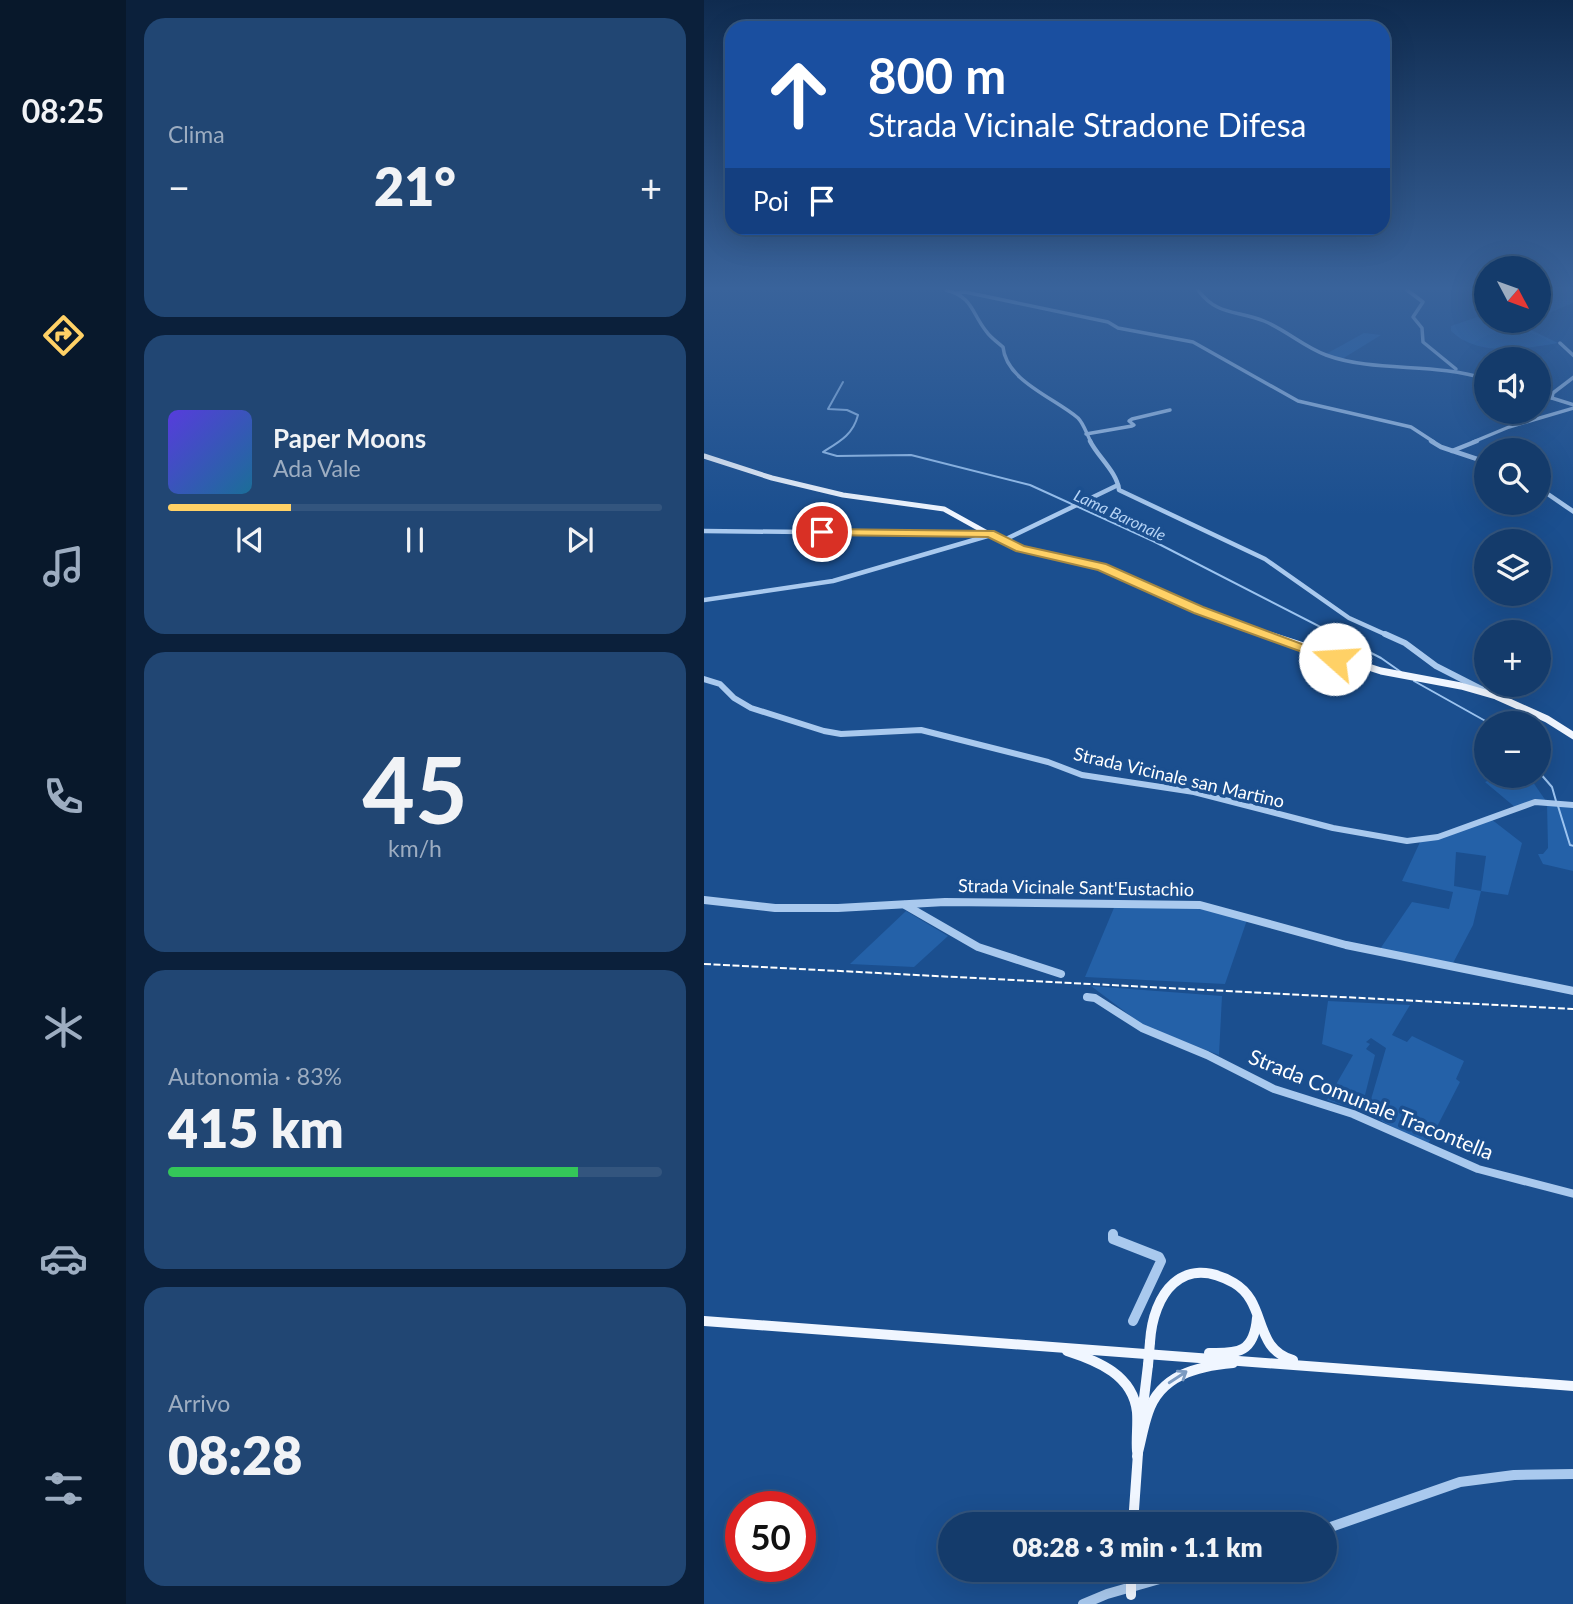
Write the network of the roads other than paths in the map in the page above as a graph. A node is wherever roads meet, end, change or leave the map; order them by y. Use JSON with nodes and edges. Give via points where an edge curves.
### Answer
{"nodes":[{"id":1,"x":1010,"y":365,"type":"edge"},
{"id":2,"x":1234,"y":365,"type":"edge"},
{"id":3,"x":1376,"y":365,"type":"edge"},
{"id":4,"x":1452,"y":365,"type":"edge"},
{"id":5,"x":1458,"y":370,"type":"junction"},
{"id":6,"x":1474,"y":375,"type":"edge"},
{"id":7,"x":1574,"y":377,"type":"edge"},
{"id":8,"x":1552,"y":398,"type":"joint"},
{"id":9,"x":1574,"y":406,"type":"edge"},
{"id":10,"x":1170,"y":411,"type":"dead end"},
{"id":11,"x":1086,"y":433,"type":"junction"},
{"id":12,"x":1452,"y":451,"type":"junction"},
{"id":13,"x":704,"y":456,"type":"edge"},
{"id":14,"x":1474,"y":458,"type":"edge"},
{"id":15,"x":1118,"y":485,"type":"junction"},
{"id":16,"x":1551,"y":496,"type":"edge"},
{"id":17,"x":1574,"y":512,"type":"edge"},
{"id":18,"x":704,"y":531,"type":"edge"},
{"id":19,"x":990,"y":534,"type":"junction"},
{"id":20,"x":1002,"y":541,"type":"junction"},
{"id":21,"x":704,"y":600,"type":"edge"},
{"id":22,"x":704,"y":679,"type":"edge"},
{"id":23,"x":1474,"y":686,"type":"edge"},
{"id":24,"x":1474,"y":690,"type":"edge"},
{"id":25,"x":1499,"y":697,"type":"edge"},
{"id":26,"x":1574,"y":736,"type":"edge"},
{"id":27,"x":1574,"y":805,"type":"edge"},
{"id":28,"x":704,"y":900,"type":"edge"},
{"id":29,"x":905,"y":905,"type":"junction"},
{"id":30,"x":1060,"y":974,"type":"dead end"},
{"id":31,"x":1574,"y":990,"type":"edge"},
{"id":32,"x":1087,"y":997,"type":"dead end"},
{"id":33,"x":1574,"y":1194,"type":"edge"},
{"id":34,"x":1113,"y":1234,"type":"dead end"},
{"id":35,"x":1256,"y":1314,"type":"junction"},
{"id":36,"x":704,"y":1321,"type":"edge"},
{"id":37,"x":1133,"y":1321,"type":"dead end"},
{"id":38,"x":1053,"y":1347,"type":"junction"},
{"id":39,"x":1171,"y":1355,"type":"junction"},
{"id":40,"x":1256,"y":1361,"type":"junction"},
{"id":41,"x":1328,"y":1367,"type":"junction"},
{"id":42,"x":1574,"y":1386,"type":"edge"},
{"id":43,"x":1137,"y":1456,"type":"junction"},
{"id":44,"x":1574,"y":1475,"type":"edge"},
{"id":45,"x":1134,"y":1512,"type":"edge"},
{"id":46,"x":1337,"y":1525,"type":"edge"},
{"id":47,"x":1149,"y":1582,"type":"edge"},
{"id":48,"x":1083,"y":1604,"type":"edge"}],
"edges":[{"from":1,"to":11,"type":"street","via":[[1078,418]]},
{"from":2,"to":12,"type":"street","via":[[1298,401],[1411,427]]},
{"from":3,"to":5,"type":"street"},
{"from":4,"to":5,"type":"street"},
{"from":5,"to":6,"type":"street"},
{"from":7,"to":8,"type":"street"},
{"from":8,"to":9,"type":"street"},
{"from":9,"to":12,"type":"street"},
{"from":10,"to":11,"type":"street","via":[[1132,419],[1132,426]]},
{"from":11,"to":15,"type":"street"},
{"from":12,"to":14,"type":"street"},
{"from":13,"to":19,"type":"main road","via":[[843,495],[944,509]]},
{"from":15,"to":20,"type":"street"},
{"from":15,"to":23,"type":"street","via":[[1124,492],[1265,559],[1349,618],[1405,643]]},
{"from":16,"to":17,"type":"street"},
{"from":18,"to":19,"type":"street"},
{"from":19,"to":20,"type":"main road"},
{"from":19,"to":21,"type":"street","via":[[833,581]]},
{"from":20,"to":24,"type":"main road","via":[[1101,567],[1294,645],[1352,663]]},
{"from":22,"to":27,"type":"street","name":"Strada Vicinale san Martino","via":[[720,684],[756,710],[824,731],[921,730],[1082,775],[1194,792],[1333,828],[1407,841],[1438,837],[1535,802]]},
{"from":25,"to":26,"type":"main road"},
{"from":28,"to":29,"type":"street","name":"Strada Vicinale Sant'Eustachio","via":[[775,908]]},
{"from":29,"to":30,"type":"street","via":[[978,947]]},
{"from":29,"to":31,"type":"street","name":"Strada Vicinale Sant'Eustachio","via":[[1200,905],[1346,945]]},
{"from":32,"to":33,"type":"street","name":"Strada Comunale Tracontella","via":[[1142,1028],[1274,1089],[1353,1114],[1478,1169]]},
{"from":34,"to":37,"type":"street","via":[[1113,1239],[1161,1261]]},
{"from":35,"to":39,"type":"main road","via":[[1254,1340],[1242,1350]]},
{"from":35,"to":41,"type":"main road","via":[[1273,1351],[1287,1359]]},
{"from":35,"to":43,"type":"main road","bridge":true,"via":[[1249,1296],[1231,1282],[1206,1274],[1188,1275],[1167,1288],[1153,1315]]},
{"from":36,"to":38,"type":"main road"},
{"from":38,"to":39,"type":"main road"},
{"from":38,"to":43,"type":"main road","via":[[1099,1362],[1128,1387],[1137,1411]]},
{"from":39,"to":40,"type":"main road"},
{"from":40,"to":41,"type":"main road"},
{"from":43,"to":40,"type":"main road","one_way":true,"via":[[1148,1410],[1166,1385],[1194,1368]]},
{"from":41,"to":42,"type":"main road"},
{"from":43,"to":45,"type":"main road"},
{"from":44,"to":46,"type":"street","via":[[1514,1475],[1460,1482]]},
{"from":47,"to":48,"type":"street"}]}
